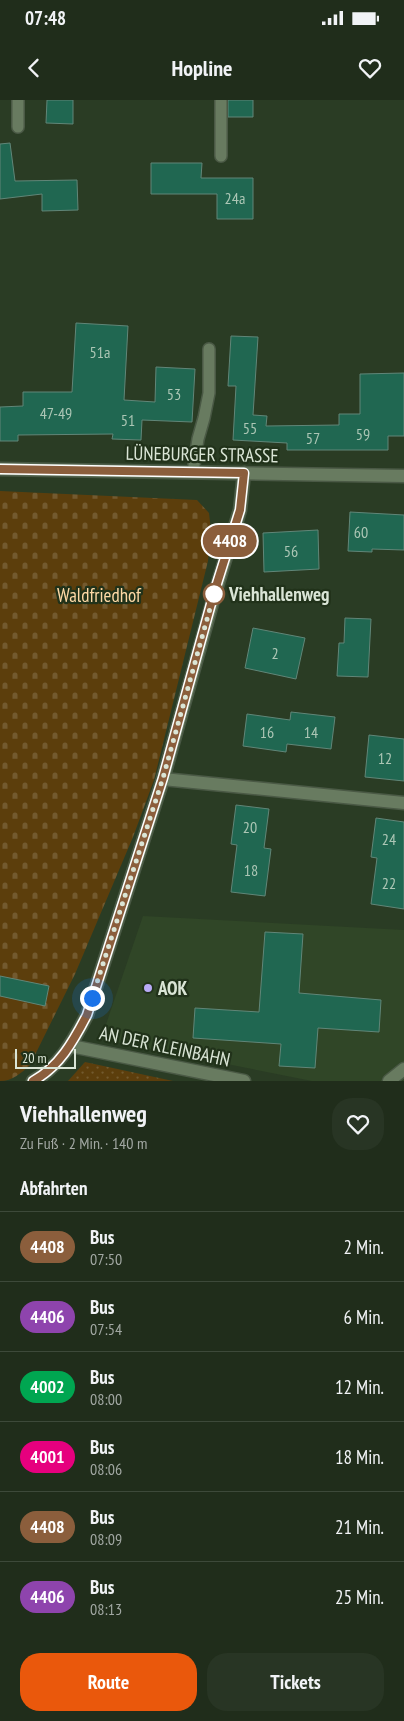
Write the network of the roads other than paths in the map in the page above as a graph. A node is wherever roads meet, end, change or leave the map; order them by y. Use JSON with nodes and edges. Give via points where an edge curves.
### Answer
{"nodes":[{"id":1,"x":18,"y":100,"type":"edge"},
{"id":2,"x":221,"y":100,"type":"edge"},
{"id":3,"x":18,"y":127,"type":"dead end"},
{"id":4,"x":220,"y":156,"type":"dead end"},
{"id":5,"x":209,"y":349,"type":"dead end"},
{"id":6,"x":0,"y":469,"type":"edge"},
{"id":7,"x":193,"y":472,"type":"junction"},
{"id":8,"x":244,"y":473,"type":"junction"},
{"id":9,"x":404,"y":476,"type":"edge"},
{"id":10,"x":163,"y":778,"type":"junction"},
{"id":11,"x":404,"y":803,"type":"edge"},
{"id":12,"x":71,"y":1046,"type":"junction"},
{"id":13,"x":404,"y":1069,"type":"edge"},
{"id":14,"x":33,"y":1081,"type":"edge"},
{"id":15,"x":244,"y":1081,"type":"edge"},
{"id":16,"x":389,"y":1081,"type":"edge"}],
"edges":[{"from":1,"to":3,"type":"lane"},
{"from":2,"to":4,"type":"lane"},
{"from":5,"to":7,"type":"lane","via":[[209,394]]},
{"from":6,"to":7,"type":"street","name":"LÜNEBURGER STRASSE"},
{"from":7,"to":8,"type":"street","name":"LÜNEBURGER STRASSE"},
{"from":8,"to":9,"type":"street","name":"LÜNEBURGER STRASSE"},
{"from":8,"to":10,"type":"street","via":[[240,510]]},
{"from":10,"to":11,"type":"street"},
{"from":10,"to":12,"type":"street","via":[[87,1015]]},
{"from":12,"to":14,"type":"street","name":"AN DER KLEINBAHN","via":[[48,1072]]},
{"from":12,"to":15,"type":"street","name":"AN DER KLEINBAHN"},
{"from":13,"to":16,"type":"street"}]}
